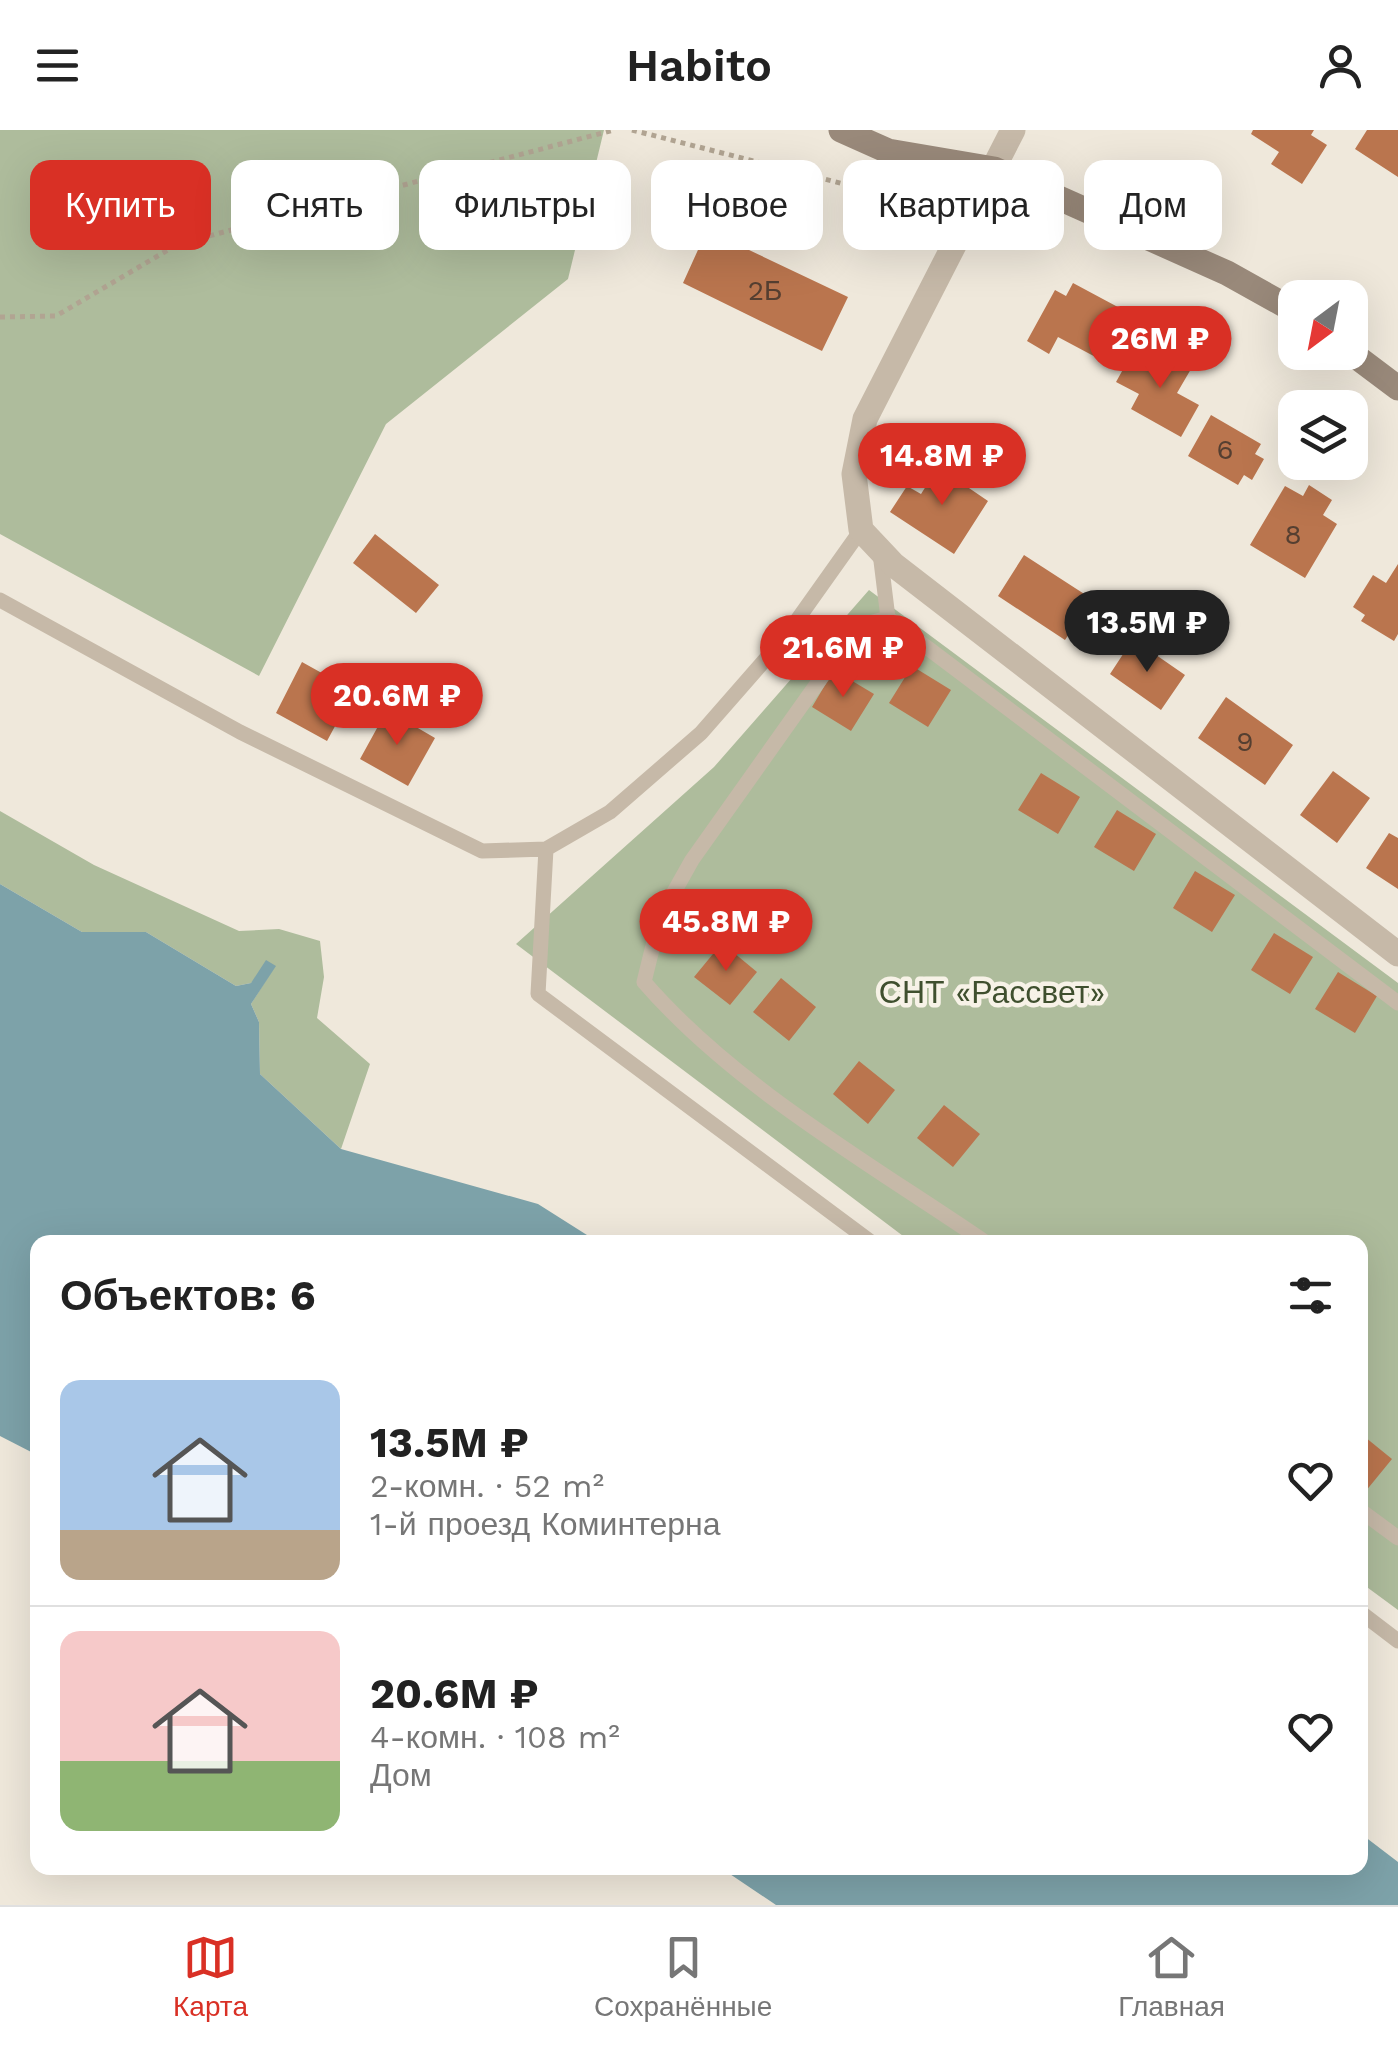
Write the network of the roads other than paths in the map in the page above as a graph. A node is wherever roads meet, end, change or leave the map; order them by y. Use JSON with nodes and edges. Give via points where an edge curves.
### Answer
{"nodes":[{"id":1,"x":841,"y":130,"type":"edge"},
{"id":2,"x":1013,"y":130,"type":"edge"},
{"id":3,"x":941,"y":160,"type":"edge"},
{"id":4,"x":998,"y":160,"type":"edge"},
{"id":5,"x":1064,"y":200,"type":"edge"},
{"id":6,"x":952,"y":250,"type":"edge"},
{"id":7,"x":1278,"y":301,"type":"edge"},
{"id":8,"x":1368,"y":366,"type":"edge"},
{"id":9,"x":1398,"y":388,"type":"edge"},
{"id":10,"x":861,"y":530,"type":"junction"},
{"id":11,"x":879,"y":550,"type":"junction"},
{"id":12,"x":0,"y":600,"type":"edge"},
{"id":13,"x":888,"y":618,"type":"junction"},
{"id":14,"x":546,"y":849,"type":"junction"},
{"id":15,"x":1398,"y":954,"type":"edge"},
{"id":16,"x":1398,"y":1003,"type":"edge"},
{"id":17,"x":862,"y":1235,"type":"edge"},
{"id":18,"x":975,"y":1235,"type":"edge"},
{"id":19,"x":1368,"y":1516,"type":"edge"},
{"id":20,"x":1398,"y":1538,"type":"edge"},
{"id":21,"x":1368,"y":1618,"type":"edge"},
{"id":22,"x":1398,"y":1641,"type":"edge"}],
"edges":[{"from":1,"to":3,"type":"street","via":[[888,151]]},
{"from":2,"to":4,"type":"street"},
{"from":5,"to":7,"type":"street"},
{"from":6,"to":10,"type":"street","via":[[865,419],[854,474]]},
{"from":8,"to":9,"type":"street"},
{"from":10,"to":11,"type":"street"},
{"from":10,"to":14,"type":"lane","via":[[785,637],[701,732],[610,812]]},
{"from":11,"to":13,"type":"lane"},
{"from":11,"to":15,"type":"street"},
{"from":12,"to":14,"type":"lane","via":[[240,732],[482,851]]},
{"from":13,"to":16,"type":"lane"},
{"from":13,"to":18,"type":"lane","via":[[858,626],[692,860],[660,917],[644,982],[680,1024]]},
{"from":14,"to":17,"type":"lane","via":[[538,994]]},
{"from":19,"to":20,"type":"lane"},
{"from":21,"to":22,"type":"lane"}]}
